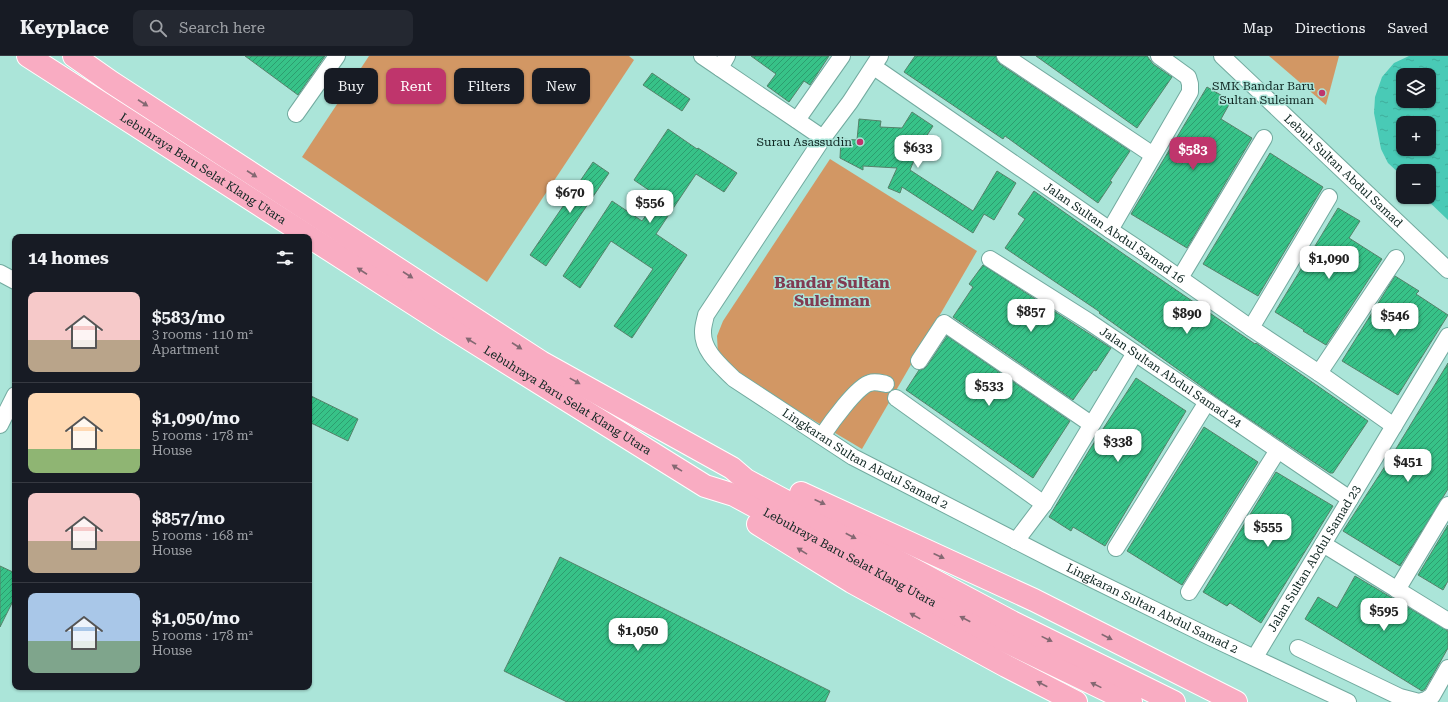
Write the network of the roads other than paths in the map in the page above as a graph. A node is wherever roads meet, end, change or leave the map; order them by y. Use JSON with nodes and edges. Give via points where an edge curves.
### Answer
{"nodes":[{"id":1,"x":28,"y":56,"type":"edge"},
{"id":2,"x":74,"y":56,"type":"edge"},
{"id":3,"x":88,"y":56,"type":"edge"},
{"id":4,"x":337,"y":56,"type":"edge"},
{"id":5,"x":702,"y":56,"type":"edge"},
{"id":6,"x":842,"y":56,"type":"edge"},
{"id":7,"x":1005,"y":56,"type":"edge"},
{"id":8,"x":1159,"y":56,"type":"edge"},
{"id":9,"x":1222,"y":56,"type":"edge"},
{"id":10,"x":724,"y":62,"type":"edge"},
{"id":11,"x":877,"y":62,"type":"edge"},
{"id":12,"x":110,"y":82,"type":"junction"},
{"id":13,"x":296,"y":114,"type":"dead end"},
{"id":14,"x":797,"y":120,"type":"junction"},
{"id":15,"x":823,"y":138,"type":"junction"},
{"id":16,"x":1264,"y":138,"type":"dead end"},
{"id":17,"x":1153,"y":155,"type":"junction"},
{"id":18,"x":1329,"y":197,"type":"dead end"},
{"id":19,"x":1110,"y":230,"type":"junction"},
{"id":20,"x":305,"y":234,"type":"edge"},
{"id":21,"x":312,"y":239,"type":"edge"},
{"id":22,"x":1396,"y":258,"type":"dead end"},
{"id":23,"x":990,"y":259,"type":"dead end"},
{"id":24,"x":1448,"y":270,"type":"edge"},
{"id":25,"x":0,"y":273,"type":"edge"},
{"id":26,"x":1180,"y":278,"type":"junction"},
{"id":27,"x":12,"y":279,"type":"edge"},
{"id":28,"x":1251,"y":328,"type":"junction"},
{"id":29,"x":1448,"y":336,"type":"edge"},
{"id":30,"x":1135,"y":353,"type":"junction"},
{"id":31,"x":919,"y":361,"type":"dead end"},
{"id":32,"x":1319,"y":373,"type":"junction"},
{"id":33,"x":886,"y":384,"type":"dead end"},
{"id":34,"x":896,"y":398,"type":"dead end"},
{"id":35,"x":12,"y":401,"type":"edge"},
{"id":36,"x":1207,"y":402,"type":"junction"},
{"id":37,"x":0,"y":424,"type":"edge"},
{"id":38,"x":1091,"y":424,"type":"junction"},
{"id":39,"x":1394,"y":426,"type":"junction"},
{"id":40,"x":822,"y":436,"type":"junction"},
{"id":41,"x":1278,"y":450,"type":"junction"},
{"id":42,"x":732,"y":468,"type":"junction"},
{"id":43,"x":705,"y":486,"type":"junction"},
{"id":44,"x":1350,"y":499,"type":"junction"},
{"id":45,"x":1044,"y":504,"type":"junction"},
{"id":46,"x":1448,"y":505,"type":"edge"},
{"id":47,"x":1016,"y":541,"type":"junction"},
{"id":48,"x":1323,"y":544,"type":"junction"},
{"id":49,"x":1116,"y":548,"type":"dead end"},
{"id":50,"x":1397,"y":590,"type":"junction"},
{"id":51,"x":1189,"y":592,"type":"dead end"},
{"id":52,"x":1448,"y":622,"type":"edge"},
{"id":53,"x":1006,"y":630,"type":"junction"},
{"id":54,"x":1298,"y":648,"type":"dead end"},
{"id":55,"x":1255,"y":657,"type":"junction"},
{"id":56,"x":1448,"y":668,"type":"edge"},
{"id":57,"x":1076,"y":702,"type":"edge"},
{"id":58,"x":1131,"y":702,"type":"edge"},
{"id":59,"x":1174,"y":702,"type":"edge"},
{"id":60,"x":1236,"y":702,"type":"edge"},
{"id":61,"x":1348,"y":702,"type":"edge"}],
"edges":[{"from":20,"to":1,"type":"highway","name":"Lebuhraya Baru Selat Klang Utara","one_way":true},
{"from":2,"to":12,"type":"highway","name":"Lebuhraya Baru Selat Klang Utara"},
{"from":3,"to":12,"type":"highway"},
{"from":4,"to":13,"type":"street"},
{"from":5,"to":10,"type":"street"},
{"from":6,"to":14,"type":"street"},
{"from":7,"to":17,"type":"street"},
{"from":8,"to":17,"type":"street","via":[[1188,78],[1190,92]]},
{"from":9,"to":24,"type":"street","name":"Lebuh Sultan Abdul Samad"},
{"from":10,"to":14,"type":"street"},
{"from":11,"to":15,"type":"street","name":"Lingkaran Sultan Abdul Samad 2"},
{"from":11,"to":19,"type":"street","name":"Jalan Sultan Abdul Samad 16"},
{"from":12,"to":42,"type":"highway","name":"Lebuhraya Baru Selat Klang Utara","one_way":true,"via":[[541,362]]},
{"from":14,"to":15,"type":"street"},
{"from":15,"to":40,"type":"street","name":"Lingkaran Sultan Abdul Samad 2","via":[[706,315],[703,332],[707,348],[718,364],[734,379]]},
{"from":16,"to":26,"type":"street"},
{"from":17,"to":19,"type":"street"},
{"from":18,"to":28,"type":"street"},
{"from":19,"to":26,"type":"street","name":"Jalan Sultan Abdul Samad 16"},
{"from":43,"to":21,"type":"highway","name":"Lebuhraya Baru Selat Klang Utara","one_way":true},
{"from":22,"to":32,"type":"street"},
{"from":23,"to":30,"type":"street","name":"Jalan Sultan Abdul Samad 24"},
{"from":25,"to":27,"type":"street"},
{"from":26,"to":28,"type":"street","name":"Jalan Sultan Abdul Samad 16"},
{"from":28,"to":32,"type":"street","name":"Jalan Sultan Abdul Samad 16"},
{"from":29,"to":39,"type":"street","name":"Jalan Sultan Abdul Samad 23"},
{"from":30,"to":36,"type":"street","name":"Jalan Sultan Abdul Samad 24"},
{"from":30,"to":38,"type":"street"},
{"from":31,"to":38,"type":"street","via":[[944,323]]},
{"from":32,"to":39,"type":"street","name":"Jalan Sultan Abdul Samad 16"},
{"from":33,"to":40,"type":"street","via":[[870,383],[863,387],[836,416]]},
{"from":34,"to":45,"type":"street"},
{"from":35,"to":37,"type":"street"},
{"from":36,"to":41,"type":"street","name":"Jalan Sultan Abdul Samad 24"},
{"from":36,"to":49,"type":"street"},
{"from":38,"to":45,"type":"street"},
{"from":39,"to":44,"type":"street","name":"Jalan Sultan Abdul Samad 23"},
{"from":40,"to":47,"type":"street","name":"Lingkaran Sultan Abdul Samad 2","via":[[853,457]]},
{"from":41,"to":44,"type":"street","name":"Jalan Sultan Abdul Samad 24"},
{"from":41,"to":51,"type":"street"},
{"from":42,"to":53,"type":"highway","name":"Lebuhraya Baru Selat Klang Utara","one_way":true,"via":[[746,480]]},
{"from":42,"to":60,"type":"highway","one_way":true,"via":[[752,471],[1019,593]]},
{"from":53,"to":43,"type":"highway","name":"Lebuhraya Baru Selat Klang Utara","one_way":true,"via":[[734,495]]},
{"from":57,"to":43,"type":"highway","one_way":true,"via":[[852,582],[730,506]]},
{"from":44,"to":48,"type":"street","name":"Jalan Sultan Abdul Samad 23"},
{"from":45,"to":47,"type":"street"},
{"from":46,"to":50,"type":"street"},
{"from":47,"to":55,"type":"street","name":"Lingkaran Sultan Abdul Samad 2"},
{"from":48,"to":50,"type":"street"},
{"from":48,"to":55,"type":"street","name":"Jalan Sultan Abdul Samad 23"},
{"from":50,"to":52,"type":"street"},
{"from":58,"to":53,"type":"highway","name":"Lebuhraya Baru Selat Klang Utara","one_way":true},
{"from":53,"to":59,"type":"highway","name":"Lebuhraya Baru Selat Klang Utara","one_way":true},
{"from":54,"to":56,"type":"street","via":[[1400,697],[1418,702],[1432,696]]},
{"from":55,"to":61,"type":"street","name":"Lingkaran Sultan Abdul Samad 2"}]}
